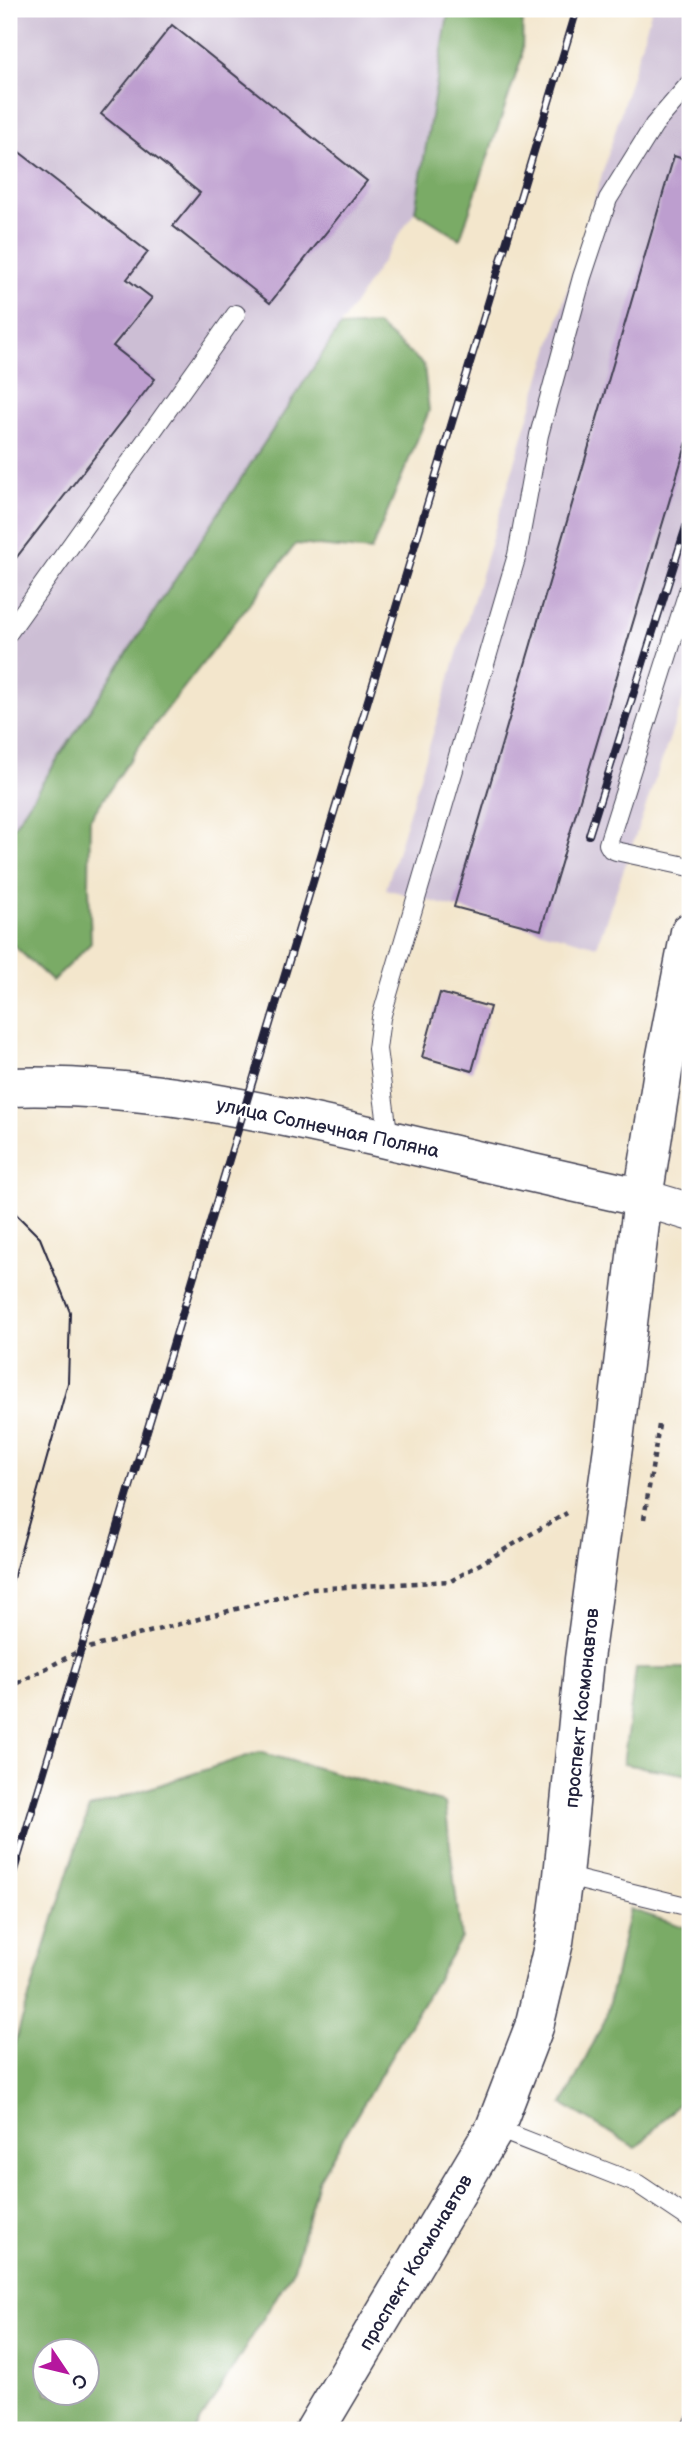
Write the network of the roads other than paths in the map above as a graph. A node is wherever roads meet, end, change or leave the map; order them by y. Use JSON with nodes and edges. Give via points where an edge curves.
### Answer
{"nodes":[{"id":1,"x":690,"y":83,"type":"edge"},
{"id":2,"x":236,"y":314,"type":"dead end"},
{"id":3,"x":690,"y":585,"type":"edge"},
{"id":4,"x":9,"y":632,"type":"edge"},
{"id":5,"x":690,"y":867,"type":"edge"},
{"id":6,"x":690,"y":932,"type":"edge"},
{"id":7,"x":9,"y":1087,"type":"edge"},
{"id":8,"x":389,"y":1140,"type":"junction"},
{"id":9,"x":643,"y":1198,"type":"junction"},
{"id":10,"x":690,"y":1212,"type":"edge"},
{"id":11,"x":563,"y":1876,"type":"junction"},
{"id":12,"x":690,"y":1907,"type":"edge"},
{"id":13,"x":495,"y":2128,"type":"junction"},
{"id":14,"x":690,"y":2219,"type":"edge"},
{"id":15,"x":315,"y":2430,"type":"edge"}],
"edges":[{"from":1,"to":8,"type":"lane","via":[[654,125],[608,199],[582,277],[539,435],[517,555],[381,1018],[377,1049]]},
{"from":2,"to":4,"type":"lane"},
{"from":3,"to":5,"type":"lane","via":[[608,844],[616,851]]},
{"from":6,"to":9,"type":"main road","name":"проспект Космонавтов"},
{"from":7,"to":8,"type":"main road","name":"улица Солнечная Поляна","via":[[62,1085],[155,1093],[245,1107]]},
{"from":8,"to":9,"type":"main road","name":"улица Солнечная Поляна"},
{"from":9,"to":10,"type":"street"},
{"from":9,"to":11,"type":"main road","name":"проспект Космонавтов","via":[[584,1659]]},
{"from":11,"to":12,"type":"lane"},
{"from":11,"to":13,"type":"main road","name":"проспект Космонавтов","via":[[554,1942],[534,2027]]},
{"from":13,"to":14,"type":"lane","via":[[638,2183]]},
{"from":13,"to":15,"type":"main road","name":"проспект Космонавтов"}]}
